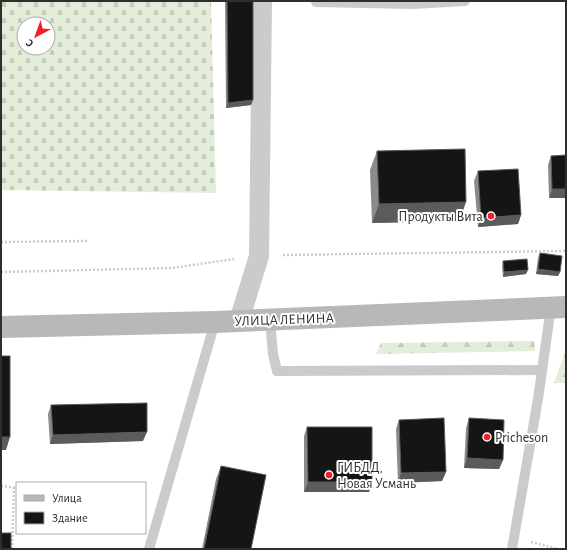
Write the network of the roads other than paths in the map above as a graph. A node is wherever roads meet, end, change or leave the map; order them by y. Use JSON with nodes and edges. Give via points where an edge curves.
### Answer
{"nodes":[{"id":1,"x":262,"y":1,"type":"edge"},
{"id":2,"x":465,"y":1,"type":"edge"},
{"id":3,"x":316,"y":2,"type":"edge"},
{"id":4,"x":558,"y":307,"type":"edge"},
{"id":5,"x":270,"y":320,"type":"junction"},
{"id":6,"x":239,"y":321,"type":"junction"},
{"id":7,"x":215,"y":322,"type":"junction"},
{"id":8,"x":1,"y":327,"type":"edge"},
{"id":9,"x":542,"y":370,"type":"junction"},
{"id":10,"x":149,"y":549,"type":"edge"},
{"id":11,"x":512,"y":549,"type":"edge"}],
"edges":[{"from":1,"to":6,"type":"street","via":[[259,256]]},
{"from":2,"to":3,"type":"lane","via":[[412,4]]},
{"from":4,"to":5,"type":"main road","name":"УЛИЦА ЛЕНИНА"},
{"from":4,"to":9,"type":"lane"},
{"from":5,"to":6,"type":"main road","name":"УЛИЦА ЛЕНИНА"},
{"from":5,"to":9,"type":"lane","via":[[272,354],[277,371]]},
{"from":6,"to":7,"type":"main road","name":"УЛИЦА ЛЕНИНА"},
{"from":7,"to":8,"type":"main road","name":"УЛИЦА ЛЕНИНА"},
{"from":7,"to":10,"type":"lane"},
{"from":9,"to":11,"type":"lane"}]}
